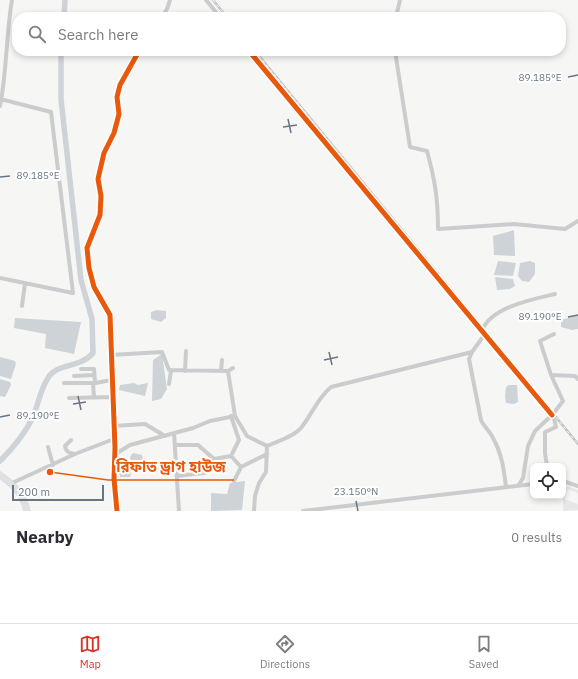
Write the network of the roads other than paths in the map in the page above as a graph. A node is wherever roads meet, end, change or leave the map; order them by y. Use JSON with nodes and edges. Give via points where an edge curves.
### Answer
{"nodes":[{"id":1,"x":12,"y":0,"type":"edge"},
{"id":2,"x":170,"y":0,"type":"edge"},
{"id":3,"x":206,"y":0,"type":"edge"},
{"id":4,"x":400,"y":0,"type":"edge"},
{"id":5,"x":165,"y":12,"type":"edge"},
{"id":6,"x":216,"y":12,"type":"edge"},
{"id":7,"x":397,"y":12,"type":"edge"},
{"id":8,"x":136,"y":56,"type":"edge"},
{"id":9,"x":253,"y":56,"type":"edge"},
{"id":10,"x":395,"y":56,"type":"edge"},
{"id":11,"x":1,"y":99,"type":"edge"},
{"id":12,"x":0,"y":106,"type":"edge"},
{"id":13,"x":578,"y":221,"type":"edge"},
{"id":14,"x":0,"y":278,"type":"edge"},
{"id":15,"x":25,"y":283,"type":"junction"},
{"id":16,"x":555,"y":294,"type":"dead end"},
{"id":17,"x":22,"y":306,"type":"dead end"},
{"id":18,"x":483,"y":332,"type":"junction"},
{"id":19,"x":554,"y":334,"type":"dead end"},
{"id":20,"x":186,"y":352,"type":"dead end"},
{"id":21,"x":472,"y":352,"type":"junction"},
{"id":22,"x":111,"y":355,"type":"junction"},
{"id":23,"x":222,"y":360,"type":"dead end"},
{"id":24,"x":233,"y":368,"type":"dead end"},
{"id":25,"x":81,"y":369,"type":"dead end"},
{"id":26,"x":171,"y":371,"type":"junction"},
{"id":27,"x":185,"y":371,"type":"junction"},
{"id":28,"x":221,"y":371,"type":"junction"},
{"id":29,"x":228,"y":371,"type":"junction"},
{"id":30,"x":94,"y":375,"type":"junction"},
{"id":31,"x":551,"y":375,"type":"junction"},
{"id":32,"x":74,"y":376,"type":"dead end"},
{"id":33,"x":578,"y":379,"type":"edge"},
{"id":34,"x":112,"y":380,"type":"junction"},
{"id":35,"x":64,"y":383,"type":"dead end"},
{"id":36,"x":94,"y":383,"type":"junction"},
{"id":37,"x":169,"y":384,"type":"dead end"},
{"id":38,"x":94,"y":397,"type":"junction"},
{"id":39,"x":112,"y":397,"type":"junction"},
{"id":40,"x":69,"y":398,"type":"dead end"},
{"id":41,"x":553,"y":415,"type":"junction"},
{"id":42,"x":233,"y":416,"type":"junction"},
{"id":43,"x":114,"y":426,"type":"junction"},
{"id":44,"x":174,"y":433,"type":"junction"},
{"id":45,"x":165,"y":436,"type":"junction"},
{"id":46,"x":114,"y":439,"type":"junction"},
{"id":47,"x":71,"y":440,"type":"dead end"},
{"id":48,"x":176,"y":445,"type":"junction"},
{"id":49,"x":267,"y":446,"type":"junction"},
{"id":50,"x":48,"y":447,"type":"dead end"},
{"id":51,"x":75,"y":454,"type":"junction"},
{"id":52,"x":267,"y":454,"type":"junction"},
{"id":53,"x":114,"y":455,"type":"junction"},
{"id":54,"x":231,"y":456,"type":"junction"},
{"id":55,"x":214,"y":459,"type":"junction"},
{"id":56,"x":547,"y":463,"type":"edge"},
{"id":57,"x":53,"y":465,"type":"junction"},
{"id":58,"x":241,"y":467,"type":"junction"},
{"id":59,"x":0,"y":475,"type":"edge"},
{"id":60,"x":177,"y":476,"type":"junction"},
{"id":61,"x":234,"y":481,"type":"dead end"},
{"id":62,"x":566,"y":482,"type":"edge"},
{"id":63,"x":12,"y":483,"type":"junction"},
{"id":64,"x":530,"y":484,"type":"edge"},
{"id":65,"x":518,"y":486,"type":"junction"},
{"id":66,"x":578,"y":486,"type":"edge"},
{"id":67,"x":506,"y":487,"type":"junction"},
{"id":68,"x":27,"y":511,"type":"edge"},
{"id":69,"x":117,"y":511,"type":"edge"},
{"id":70,"x":180,"y":511,"type":"edge"},
{"id":71,"x":254,"y":511,"type":"edge"},
{"id":72,"x":303,"y":511,"type":"edge"}],
"edges":[{"from":1,"to":11,"type":"street"},
{"from":2,"to":5,"type":"street"},
{"from":3,"to":6,"type":"street"},
{"from":4,"to":7,"type":"street"},
{"from":8,"to":22,"type":"street","via":[[120,85],[117,97],[119,114],[114,133],[104,153],[98,179],[101,196],[100,215],[87,248],[94,287],[110,315]]},
{"from":9,"to":18,"type":"street"},
{"from":10,"to":13,"type":"street","via":[[410,147],[426,151],[432,171],[438,201],[438,229],[514,224],[564,229]]},
{"from":11,"to":12,"type":"street"},
{"from":11,"to":15,"type":"street","via":[[51,112],[73,293]]},
{"from":14,"to":15,"type":"street"},
{"from":15,"to":17,"type":"street"},
{"from":16,"to":18,"type":"street","via":[[528,300],[507,309],[487,322]]},
{"from":18,"to":21,"type":"street"},
{"from":18,"to":41,"type":"street"},
{"from":19,"to":31,"type":"street","via":[[540,341]]},
{"from":20,"to":27,"type":"street"},
{"from":21,"to":49,"type":"street","via":[[331,387],[320,396],[300,428],[289,437]]},
{"from":21,"to":67,"type":"street","via":[[469,359],[481,420],[502,456]]},
{"from":22,"to":26,"type":"street","via":[[162,352]]},
{"from":22,"to":34,"type":"street"},
{"from":23,"to":28,"type":"street"},
{"from":24,"to":29,"type":"street"},
{"from":25,"to":30,"type":"street","via":[[94,369]]},
{"from":26,"to":27,"type":"street"},
{"from":26,"to":37,"type":"street"},
{"from":27,"to":28,"type":"street"},
{"from":28,"to":29,"type":"street"},
{"from":29,"to":42,"type":"street"},
{"from":30,"to":32,"type":"street"},
{"from":30,"to":36,"type":"street"},
{"from":31,"to":33,"type":"street","via":[[574,376]]},
{"from":31,"to":41,"type":"street","via":[[563,401]]},
{"from":34,"to":36,"type":"street"},
{"from":34,"to":39,"type":"street"},
{"from":35,"to":36,"type":"street"},
{"from":36,"to":38,"type":"street"},
{"from":38,"to":39,"type":"street"},
{"from":38,"to":40,"type":"street"},
{"from":39,"to":43,"type":"street"},
{"from":41,"to":56,"type":"street","via":[[556,427],[545,432]]},
{"from":41,"to":65,"type":"street","via":[[535,431],[528,446],[523,478]]},
{"from":42,"to":44,"type":"street"},
{"from":42,"to":49,"type":"street","via":[[247,436]]},
{"from":42,"to":54,"type":"street","via":[[239,440]]},
{"from":43,"to":45,"type":"street","via":[[145,424]]},
{"from":43,"to":46,"type":"street"},
{"from":44,"to":45,"type":"street"},
{"from":44,"to":48,"type":"street"},
{"from":45,"to":53,"type":"street","via":[[130,445]]},
{"from":46,"to":51,"type":"street"},
{"from":46,"to":53,"type":"street"},
{"from":47,"to":51,"type":"street","via":[[65,446],[66,450]]},
{"from":48,"to":55,"type":"street","via":[[198,445]]},
{"from":48,"to":60,"type":"street"},
{"from":49,"to":52,"type":"street"},
{"from":50,"to":57,"type":"street"},
{"from":51,"to":57,"type":"street"},
{"from":52,"to":58,"type":"street"},
{"from":52,"to":71,"type":"street","via":[[266,472],[259,483]]},
{"from":53,"to":69,"type":"street"},
{"from":54,"to":55,"type":"street"},
{"from":54,"to":58,"type":"street"},
{"from":55,"to":60,"type":"street","via":[[204,473]]},
{"from":57,"to":63,"type":"street"},
{"from":58,"to":61,"type":"street"},
{"from":59,"to":63,"type":"highway"},
{"from":60,"to":70,"type":"street"},
{"from":62,"to":66,"type":"street"},
{"from":63,"to":68,"type":"highway","via":[[22,494]]},
{"from":64,"to":65,"type":"street"},
{"from":65,"to":67,"type":"street"},
{"from":67,"to":72,"type":"street"}]}
